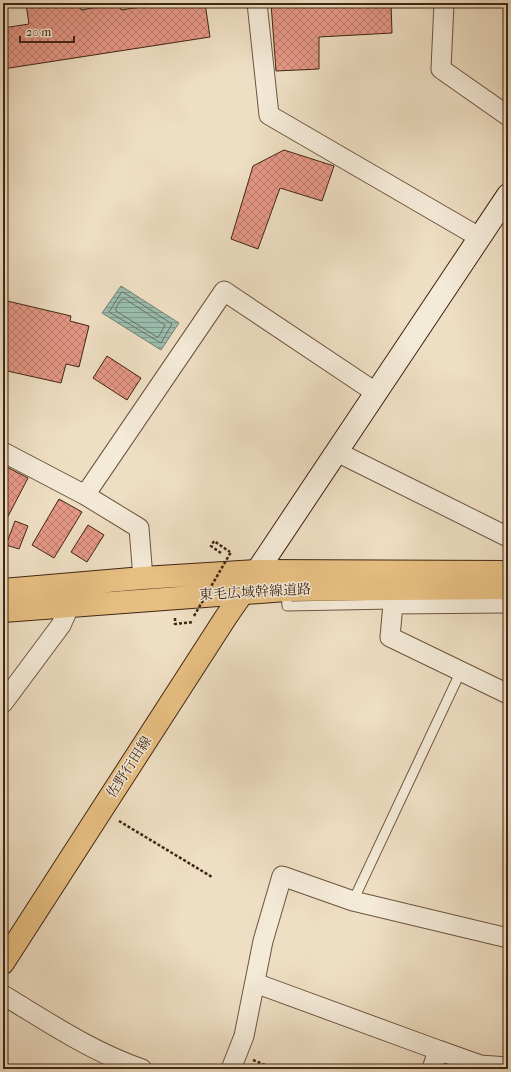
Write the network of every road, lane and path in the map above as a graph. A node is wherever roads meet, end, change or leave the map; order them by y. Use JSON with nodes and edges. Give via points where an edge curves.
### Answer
{"nodes":[{"id":1,"x":257,"y":3,"type":"edge"},
{"id":2,"x":444,"y":3,"type":"edge"},
{"id":3,"x":508,"y":116,"type":"edge"},
{"id":4,"x":508,"y":195,"type":"edge"},
{"id":5,"x":479,"y":237,"type":"junction"},
{"id":6,"x":375,"y":392,"type":"junction"},
{"id":7,"x":3,"y":452,"type":"edge"},
{"id":8,"x":336,"y":452,"type":"junction"},
{"id":9,"x":85,"y":495,"type":"junction"},
{"id":10,"x":508,"y":537,"type":"edge"},
{"id":11,"x":224,"y":555,"type":"dead end"},
{"id":12,"x":234,"y":559,"type":"dead end"},
{"id":13,"x":224,"y":560,"type":"dead end"},
{"id":14,"x":257,"y":572,"type":"junction"},
{"id":15,"x":508,"y":572,"type":"edge"},
{"id":16,"x":143,"y":578,"type":"junction"},
{"id":17,"x":416,"y":579,"type":"junction"},
{"id":18,"x":508,"y":588,"type":"edge"},
{"id":19,"x":3,"y":590,"type":"edge"},
{"id":20,"x":286,"y":590,"type":"junction"},
{"id":21,"x":244,"y":592,"type":"junction"},
{"id":22,"x":508,"y":603,"type":"edge"},
{"id":23,"x":393,"y":604,"type":"junction"},
{"id":24,"x":70,"y":605,"type":"junction"},
{"id":25,"x":193,"y":608,"type":"dead end"},
{"id":26,"x":3,"y":611,"type":"edge"},
{"id":27,"x":199,"y":614,"type":"dead end"},
{"id":28,"x":181,"y":616,"type":"dead end"},
{"id":29,"x":188,"y":616,"type":"dead end"},
{"id":30,"x":194,"y":622,"type":"dead end"},
{"id":31,"x":461,"y":671,"type":"junction"},
{"id":32,"x":508,"y":694,"type":"edge"},
{"id":33,"x":3,"y":702,"type":"edge"},
{"id":34,"x":118,"y":820,"type":"dead end"},
{"id":35,"x":212,"y":877,"type":"dead end"},
{"id":36,"x":353,"y":901,"type":"junction"},
{"id":37,"x":508,"y":938,"type":"edge"},
{"id":38,"x":3,"y":963,"type":"edge"},
{"id":39,"x":255,"y":983,"type":"junction"},
{"id":40,"x":3,"y":995,"type":"edge"},
{"id":41,"x":438,"y":1050,"type":"junction"},
{"id":42,"x":508,"y":1067,"type":"edge"},
{"id":43,"x":142,"y":1069,"type":"edge"},
{"id":44,"x":230,"y":1069,"type":"edge"},
{"id":45,"x":432,"y":1069,"type":"edge"}],
"edges":[{"from":1,"to":5,"type":"street","via":[[269,116]]},
{"from":2,"to":3,"type":"street","via":[[441,69]]},
{"from":4,"to":5,"type":"street"},
{"from":5,"to":6,"type":"street"},
{"from":6,"to":8,"type":"street"},
{"from":6,"to":9,"type":"street","via":[[224,291]]},
{"from":7,"to":9,"type":"street"},
{"from":8,"to":10,"type":"street"},
{"from":8,"to":14,"type":"street"},
{"from":9,"to":16,"type":"street","via":[[140,528]]},
{"from":11,"to":29,"type":"path","bridge":true,"via":[[211,546],[214,541],[231,552],[194,616]]},
{"from":12,"to":13,"type":"path"},
{"from":14,"to":16,"type":"main road","name":"東毛広域幹線道路"},
{"from":14,"to":17,"type":"main road","name":"東毛広域幹線道路"},
{"from":14,"to":21,"type":"main road","name":"佐野行田線"},
{"from":15,"to":17,"type":"main road","name":"東毛広域幹線道路"},
{"from":16,"to":19,"type":"main road","name":"東毛広域幹線道路"},
{"from":17,"to":18,"type":"main road","name":"東毛広域幹線道路"},
{"from":17,"to":20,"type":"main road","name":"東毛広域幹線道路"},
{"from":20,"to":21,"type":"main road","name":"東毛広域幹線道路"},
{"from":20,"to":23,"type":"lane","via":[[286,606]]},
{"from":21,"to":24,"type":"main road","name":"東毛広域幹線道路"},
{"from":21,"to":38,"type":"main road","name":"佐野行田線"},
{"from":22,"to":23,"type":"street"},
{"from":23,"to":31,"type":"street","via":[[390,637]]},
{"from":24,"to":26,"type":"main road","name":"東毛広域幹線道路"},
{"from":24,"to":33,"type":"street","via":[[61,625]]},
{"from":25,"to":27,"type":"path"},
{"from":28,"to":30,"type":"path","via":[[175,616],[175,624]]},
{"from":31,"to":32,"type":"street"},
{"from":31,"to":36,"type":"lane"},
{"from":34,"to":35,"type":"path"},
{"from":36,"to":37,"type":"street"},
{"from":36,"to":39,"type":"street","via":[[282,876],[263,941]]},
{"from":39,"to":41,"type":"street"},
{"from":39,"to":44,"type":"street","via":[[244,1036]]},
{"from":40,"to":43,"type":"street","via":[[93,1048],[118,1061]]},
{"from":41,"to":42,"type":"street","via":[[480,1065]]},
{"from":41,"to":45,"type":"street"}]}
